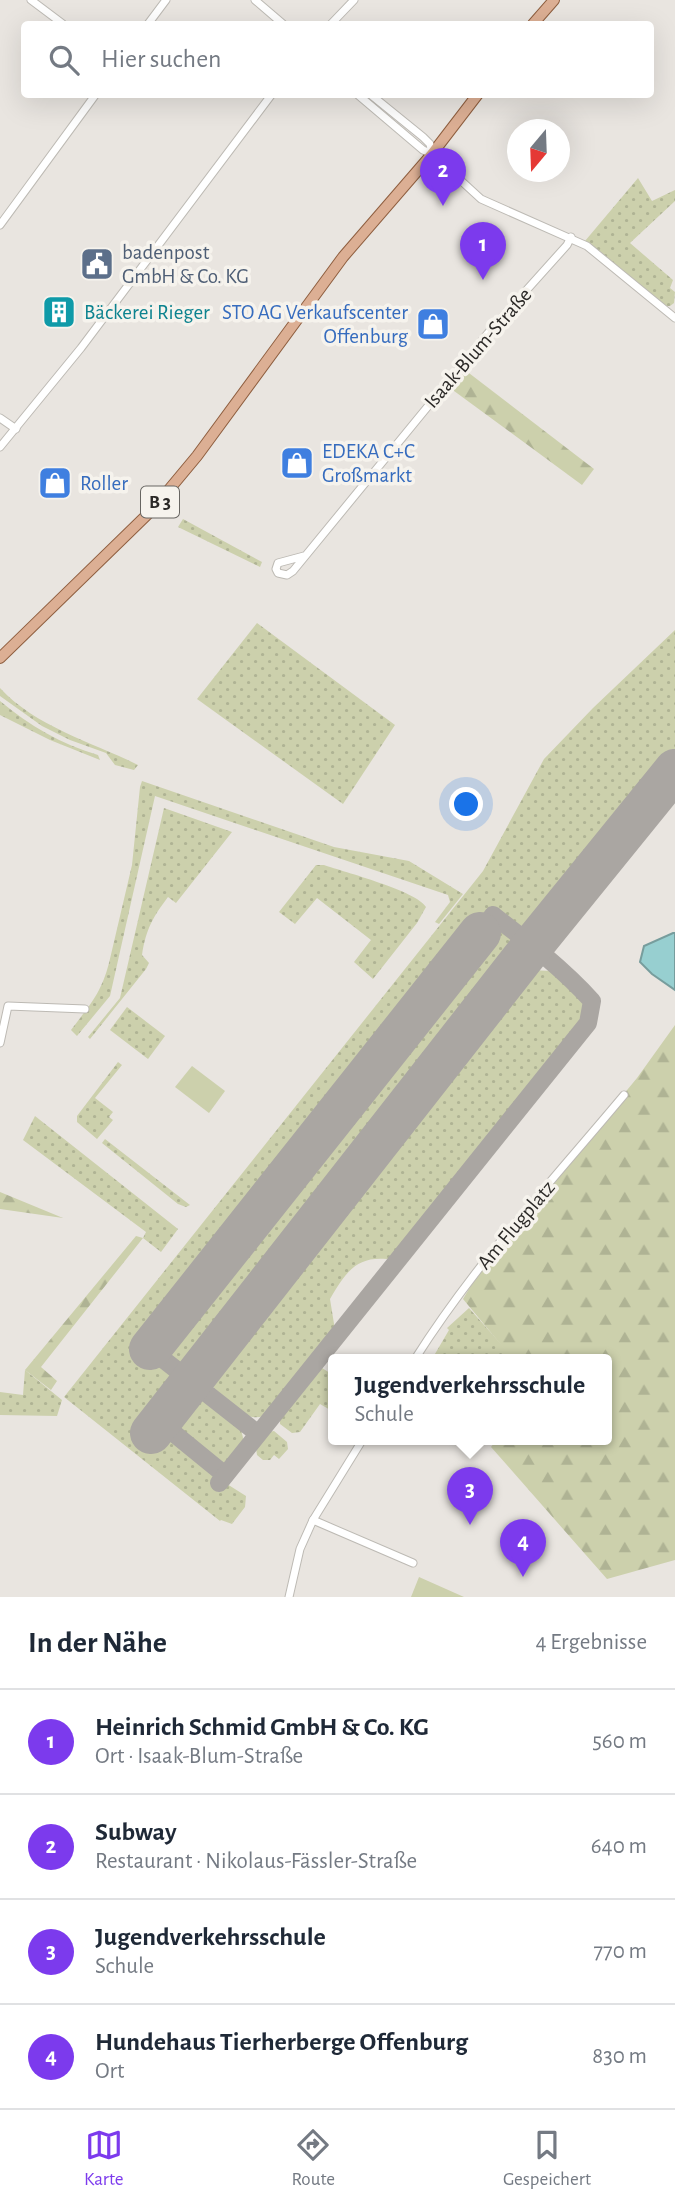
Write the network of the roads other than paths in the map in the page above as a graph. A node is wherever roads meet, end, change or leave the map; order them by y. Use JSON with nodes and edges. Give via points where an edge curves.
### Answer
{"nodes":[{"id":1,"x":31,"y":0,"type":"edge"},
{"id":2,"x":166,"y":0,"type":"edge"},
{"id":3,"x":255,"y":0,"type":"edge"},
{"id":4,"x":354,"y":0,"type":"edge"},
{"id":5,"x":554,"y":0,"type":"edge"},
{"id":6,"x":59,"y":21,"type":"edge"},
{"id":7,"x":150,"y":21,"type":"edge"},
{"id":8,"x":280,"y":21,"type":"edge"},
{"id":9,"x":334,"y":21,"type":"edge"},
{"id":10,"x":536,"y":21,"type":"edge"},
{"id":11,"x":93,"y":98,"type":"edge"},
{"id":12,"x":269,"y":98,"type":"edge"},
{"id":13,"x":362,"y":98,"type":"edge"},
{"id":14,"x":375,"y":98,"type":"edge"},
{"id":15,"x":475,"y":98,"type":"edge"},
{"id":16,"x":432,"y":154,"type":"junction"},
{"id":17,"x":0,"y":225,"type":"edge"},
{"id":18,"x":571,"y":237,"type":"junction"},
{"id":19,"x":675,"y":318,"type":"edge"},
{"id":20,"x":0,"y":418,"type":"edge"},
{"id":21,"x":16,"y":429,"type":"junction"},
{"id":22,"x":0,"y":447,"type":"edge"},
{"id":23,"x":304,"y":556,"type":"dead end"},
{"id":24,"x":0,"y":658,"type":"edge"},
{"id":25,"x":85,"y":1009,"type":"dead end"},
{"id":26,"x":0,"y":1043,"type":"edge"},
{"id":27,"x":624,"y":1095,"type":"dead end"},
{"id":28,"x":418,"y":1354,"type":"edge"},
{"id":29,"x":359,"y":1445,"type":"edge"},
{"id":30,"x":313,"y":1520,"type":"junction"},
{"id":31,"x":413,"y":1563,"type":"dead end"},
{"id":32,"x":289,"y":1597,"type":"edge"}],
"edges":[{"from":1,"to":6,"type":"street"},
{"from":2,"to":7,"type":"street"},
{"from":3,"to":8,"type":"street"},
{"from":4,"to":9,"type":"street"},
{"from":5,"to":10,"type":"main road"},
{"from":11,"to":17,"type":"street"},
{"from":12,"to":21,"type":"street"},
{"from":13,"to":16,"type":"street"},
{"from":14,"to":16,"type":"street","via":[[423,137]]},
{"from":15,"to":16,"type":"main road","number":"B 3"},
{"from":16,"to":18,"type":"street","via":[[481,199]]},
{"from":16,"to":24,"type":"main road","number":"B 3","via":[[343,257],[152,510]]},
{"from":18,"to":19,"type":"street"},
{"from":18,"to":23,"type":"street","name":"Isaak-Blum-Straße"},
{"from":20,"to":21,"type":"street"},
{"from":21,"to":22,"type":"street"},
{"from":25,"to":26,"type":"street","via":[[8,1006]]},
{"from":27,"to":28,"type":"street","name":"Am Flugplatz","via":[[474,1275]]},
{"from":29,"to":30,"type":"street"},
{"from":30,"to":31,"type":"street"},
{"from":30,"to":32,"type":"street","via":[[300,1549]]}]}
